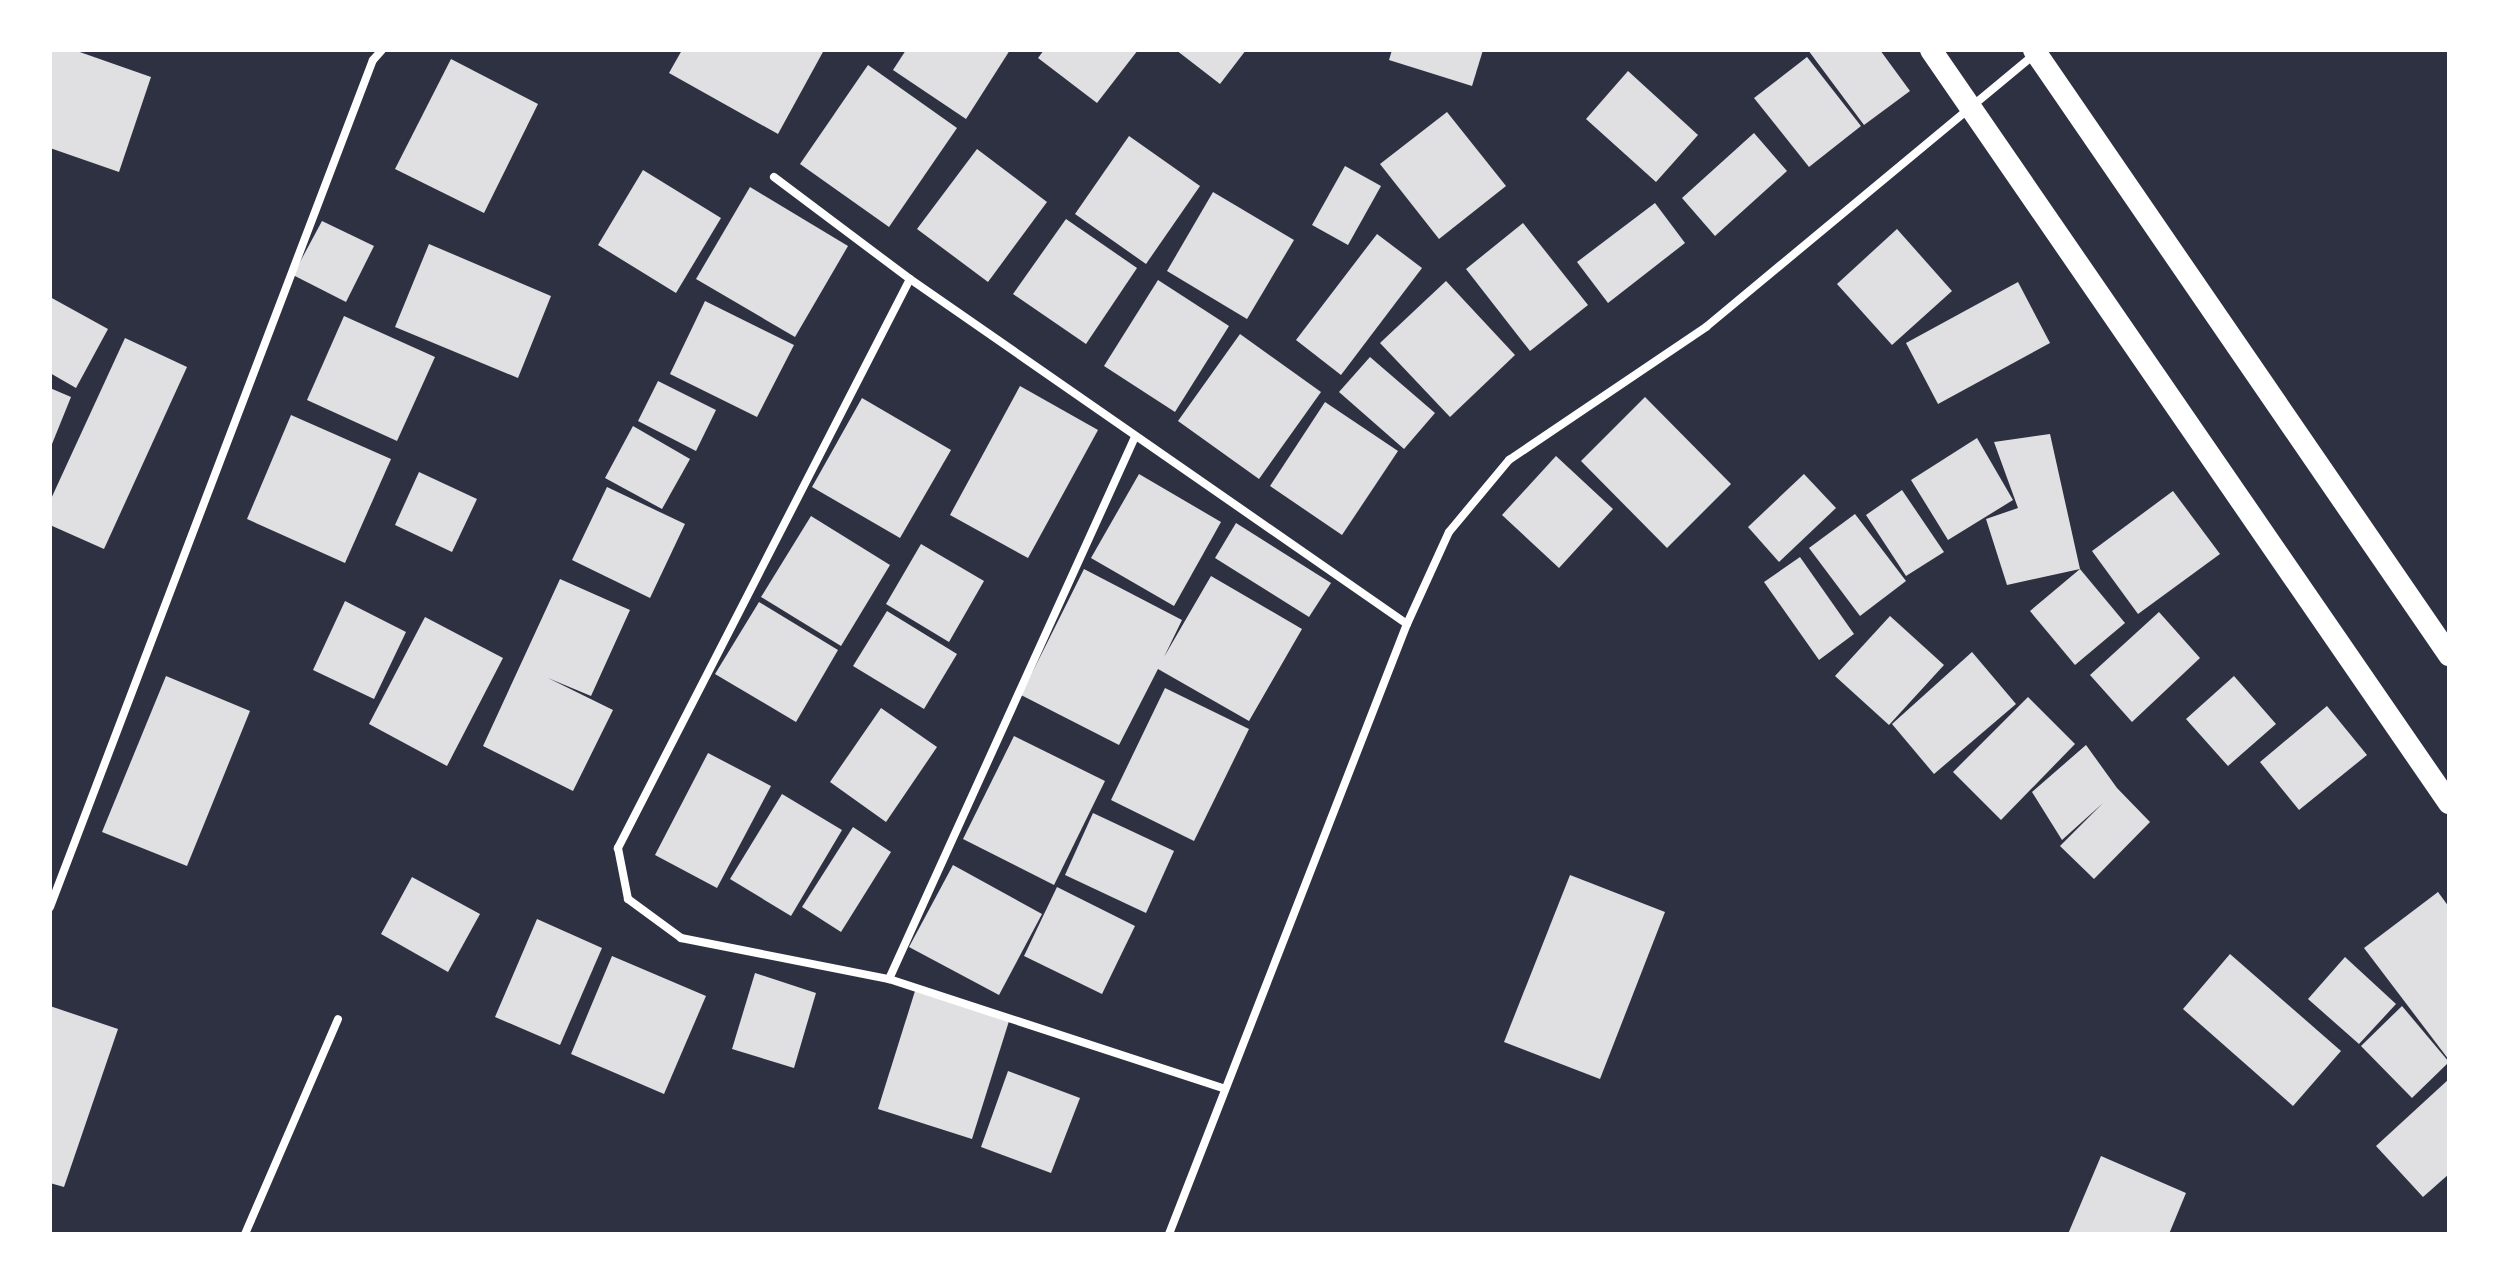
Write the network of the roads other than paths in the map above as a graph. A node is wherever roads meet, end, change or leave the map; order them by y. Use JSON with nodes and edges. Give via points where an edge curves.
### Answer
{"nodes":[{"id":1,"x":382,"y":50,"type":"edge"},
{"id":2,"x":1931,"y":50,"type":"edge"},
{"id":3,"x":2035,"y":52,"type":"edge"},
{"id":4,"x":1970,"y":108,"type":"junction"},
{"id":5,"x":774,"y":177,"type":"dead end"},
{"id":6,"x":910,"y":279,"type":"junction"},
{"id":7,"x":1135,"y":437,"type":"junction"},
{"id":8,"x":1407,"y":624,"type":"junction"},
{"id":9,"x":2449,"y":655,"type":"edge"},
{"id":10,"x":2449,"y":803,"type":"edge"},
{"id":11,"x":50,"y":907,"type":"edge"},
{"id":12,"x":889,"y":979,"type":"junction"},
{"id":13,"x":338,"y":1019,"type":"dead end"},
{"id":14,"x":1223,"y":1088,"type":"junction"},
{"id":15,"x":245,"y":1234,"type":"edge"},
{"id":16,"x":1169,"y":1234,"type":"edge"}],
"edges":[{"from":1,"to":11,"type":"street","via":[[373,60]]},
{"from":2,"to":4,"type":"highway"},
{"from":3,"to":4,"type":"street"},
{"from":3,"to":9,"type":"highway"},
{"from":4,"to":8,"type":"street","via":[[1706,327],[1509,460],[1449,532]]},
{"from":4,"to":10,"type":"highway"},
{"from":5,"to":6,"type":"street"},
{"from":6,"to":7,"type":"street"},
{"from":6,"to":12,"type":"street","via":[[618,848],[628,899],[681,938]]},
{"from":7,"to":8,"type":"street"},
{"from":7,"to":12,"type":"street"},
{"from":8,"to":14,"type":"street"},
{"from":12,"to":14,"type":"street"},
{"from":13,"to":15,"type":"street"},
{"from":14,"to":16,"type":"street"}]}
